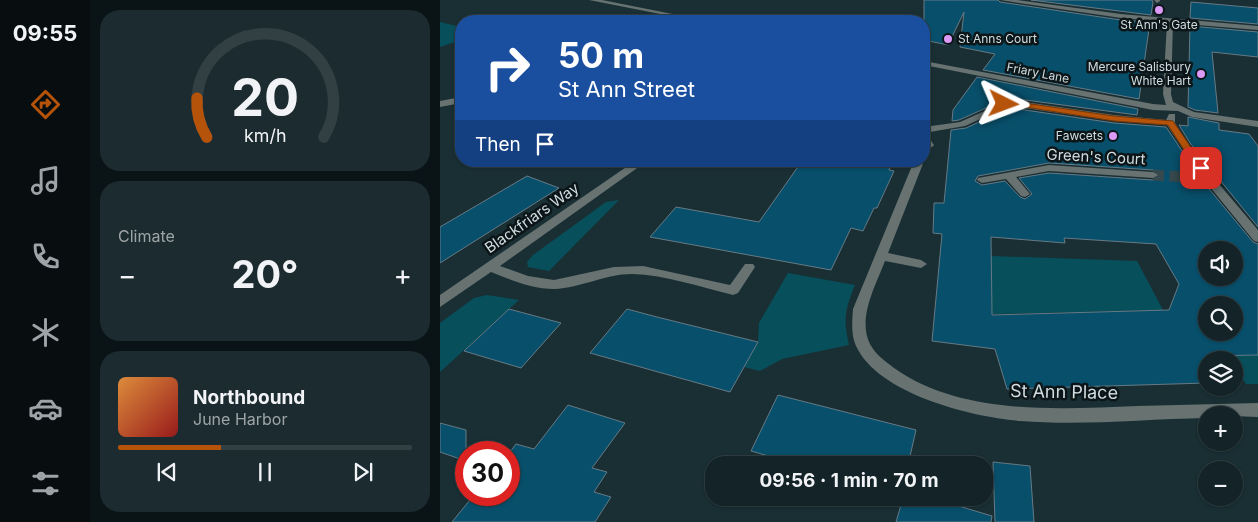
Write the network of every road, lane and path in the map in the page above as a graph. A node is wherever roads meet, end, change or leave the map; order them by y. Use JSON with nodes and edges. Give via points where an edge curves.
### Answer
{"nodes":[{"id":1,"x":592,"y":0,"type":"edge"},
{"id":2,"x":1003,"y":0,"type":"edge"},
{"id":3,"x":660,"y":13,"type":"junction"},
{"id":4,"x":655,"y":15,"type":"edge"},
{"id":5,"x":671,"y":15,"type":"edge"},
{"id":6,"x":1170,"y":21,"type":"junction"},
{"id":7,"x":1258,"y":28,"type":"edge"},
{"id":8,"x":930,"y":64,"type":"edge"},
{"id":9,"x":455,"y":101,"type":"edge"},
{"id":10,"x":440,"y":104,"type":"edge"},
{"id":11,"x":1178,"y":108,"type":"junction"},
{"id":12,"x":1170,"y":123,"type":"junction"},
{"id":13,"x":1258,"y":124,"type":"edge"},
{"id":14,"x":930,"y":129,"type":"edge"},
{"id":15,"x":633,"y":167,"type":"edge"},
{"id":16,"x":917,"y":167,"type":"edge"},
{"id":17,"x":1008,"y":174,"type":"junction"},
{"id":18,"x":1153,"y":175,"type":"tunnel mouth"},
{"id":19,"x":1185,"y":177,"type":"tunnel mouth"},
{"id":20,"x":1209,"y":179,"type":"junction"},
{"id":21,"x":982,"y":180,"type":"dead end"},
{"id":22,"x":1025,"y":194,"type":"dead end"},
{"id":23,"x":1258,"y":238,"type":"edge"},
{"id":24,"x":881,"y":256,"type":"junction"},
{"id":25,"x":921,"y":264,"type":"dead end"},
{"id":26,"x":490,"y":267,"type":"junction"},
{"id":27,"x":749,"y":267,"type":"dead end"},
{"id":28,"x":440,"y":302,"type":"edge"},
{"id":29,"x":1258,"y":410,"type":"edge"}],
"edges":[{"from":1,"to":3,"type":"street"},
{"from":2,"to":6,"type":"street"},
{"from":3,"to":4,"type":"street"},
{"from":3,"to":5,"type":"street"},
{"from":6,"to":7,"type":"street"},
{"from":6,"to":11,"type":"street","via":[[1167,94],[1169,103]]},
{"from":8,"to":11,"type":"street","name":"Friary Lane","via":[[1152,107]]},
{"from":9,"to":10,"type":"street"},
{"from":11,"to":12,"type":"street"},
{"from":11,"to":13,"type":"street","name":"Friary Lane","via":[[1192,114]]},
{"from":12,"to":14,"type":"street","via":[[1004,104],[964,123]]},
{"from":12,"to":20,"type":"street"},
{"from":15,"to":26,"type":"street","name":"Blackfriars Way"},
{"from":16,"to":24,"type":"street","name":"St Ann Place"},
{"from":17,"to":18,"type":"street","name":"Green's Court","via":[[1049,168]]},
{"from":17,"to":21,"type":"street","name":"Green's Court"},
{"from":17,"to":22,"type":"street"},
{"from":19,"to":20,"type":"street"},
{"from":20,"to":23,"type":"street"},
{"from":24,"to":25,"type":"street"},
{"from":24,"to":29,"type":"street","name":"St Ann Place","via":[[860,309],[859,328],[865,349],[889,374],[927,392],[1000,412],[1037,415]]},
{"from":26,"to":27,"type":"street","via":[[542,284],[562,284],[614,271],[634,270],[733,290]]},
{"from":26,"to":28,"type":"street","name":"Blackfriars Way"}]}
